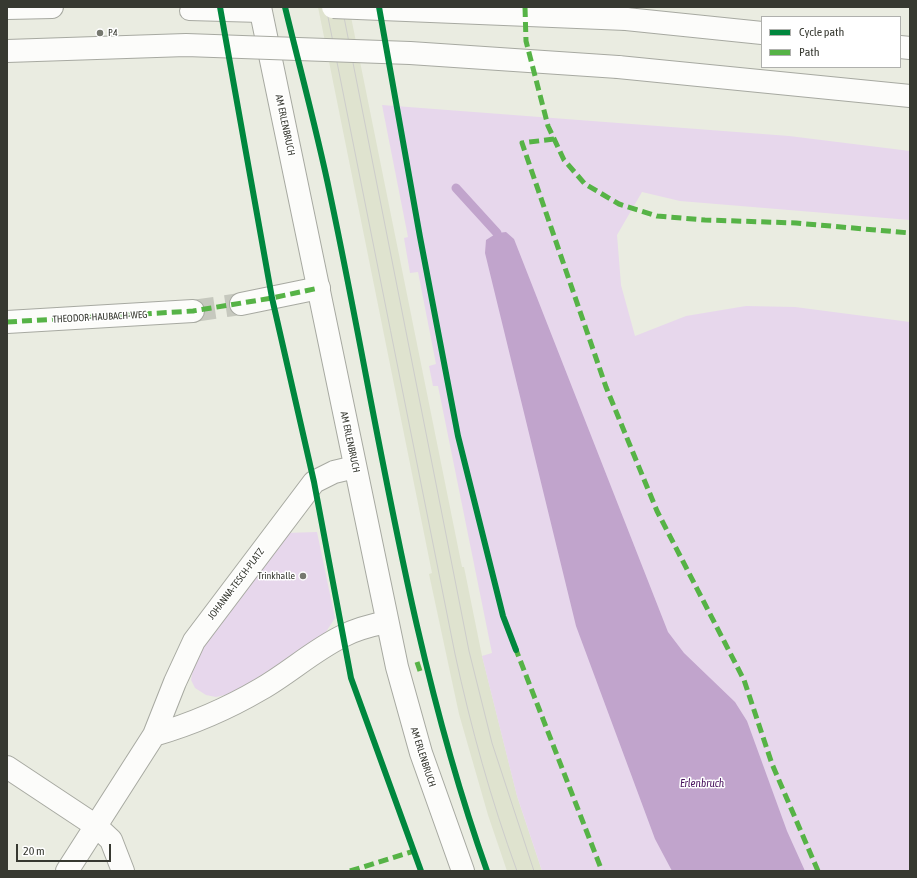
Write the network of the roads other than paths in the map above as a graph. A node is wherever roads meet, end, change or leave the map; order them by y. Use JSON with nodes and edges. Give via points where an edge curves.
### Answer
{"nodes":[{"id":1,"x":52,"y":7,"type":"edge"},
{"id":2,"x":333,"y":7,"type":"edge"},
{"id":3,"x":7,"y":8,"type":"edge"},
{"id":4,"x":261,"y":10,"type":"edge"},
{"id":5,"x":189,"y":11,"type":"dead end"},
{"id":6,"x":761,"y":33,"type":"edge"},
{"id":7,"x":7,"y":51,"type":"edge"},
{"id":8,"x":910,"y":96,"type":"edge"},
{"id":9,"x":319,"y":288,"type":"junction"},
{"id":10,"x":241,"y":304,"type":"tunnel mouth"},
{"id":11,"x":193,"y":312,"type":"tunnel mouth"},
{"id":12,"x":7,"y":322,"type":"edge"},
{"id":13,"x":355,"y":467,"type":"junction"},
{"id":14,"x":387,"y":622,"type":"junction"},
{"id":15,"x":154,"y":734,"type":"junction"},
{"id":16,"x":7,"y":767,"type":"edge"},
{"id":17,"x":96,"y":826,"type":"junction"},
{"id":18,"x":67,"y":871,"type":"edge"},
{"id":19,"x":123,"y":871,"type":"edge"},
{"id":20,"x":463,"y":871,"type":"edge"}],
"edges":[{"from":1,"to":3,"type":"main road"},
{"from":2,"to":6,"type":"main road","bridge":true,"via":[[626,19]]},
{"from":4,"to":5,"type":"lane"},
{"from":4,"to":9,"type":"main road","name":"AM ERLENBRUCH"},
{"from":7,"to":8,"type":"main road","bridge":true,"via":[[194,45],[410,53],[618,67]]},
{"from":9,"to":10,"type":"main road"},
{"from":9,"to":13,"type":"main road","name":"AM ERLENBRUCH"},
{"from":11,"to":12,"type":"main road","name":"THEODOR-HAUBACH-WEG"},
{"from":13,"to":14,"type":"main road","name":"AM ERLENBRUCH"},
{"from":13,"to":15,"type":"main road","name":"JOHANNA-TESCH-PLATZ","via":[[334,472],[314,482],[205,624],[187,656]]},
{"from":14,"to":15,"type":"main road","via":[[364,627],[343,636],[261,689],[214,714]]},
{"from":14,"to":20,"type":"main road","name":"AM ERLENBRUCH","via":[[421,753]]},
{"from":15,"to":17,"type":"main road","name":"JOHANNA-TESCH-PLATZ"},
{"from":16,"to":17,"type":"main road"},
{"from":17,"to":18,"type":"main road","name":"JOHANNA-TESCH-PLATZ"},
{"from":17,"to":19,"type":"main road","via":[[111,840]]}]}
